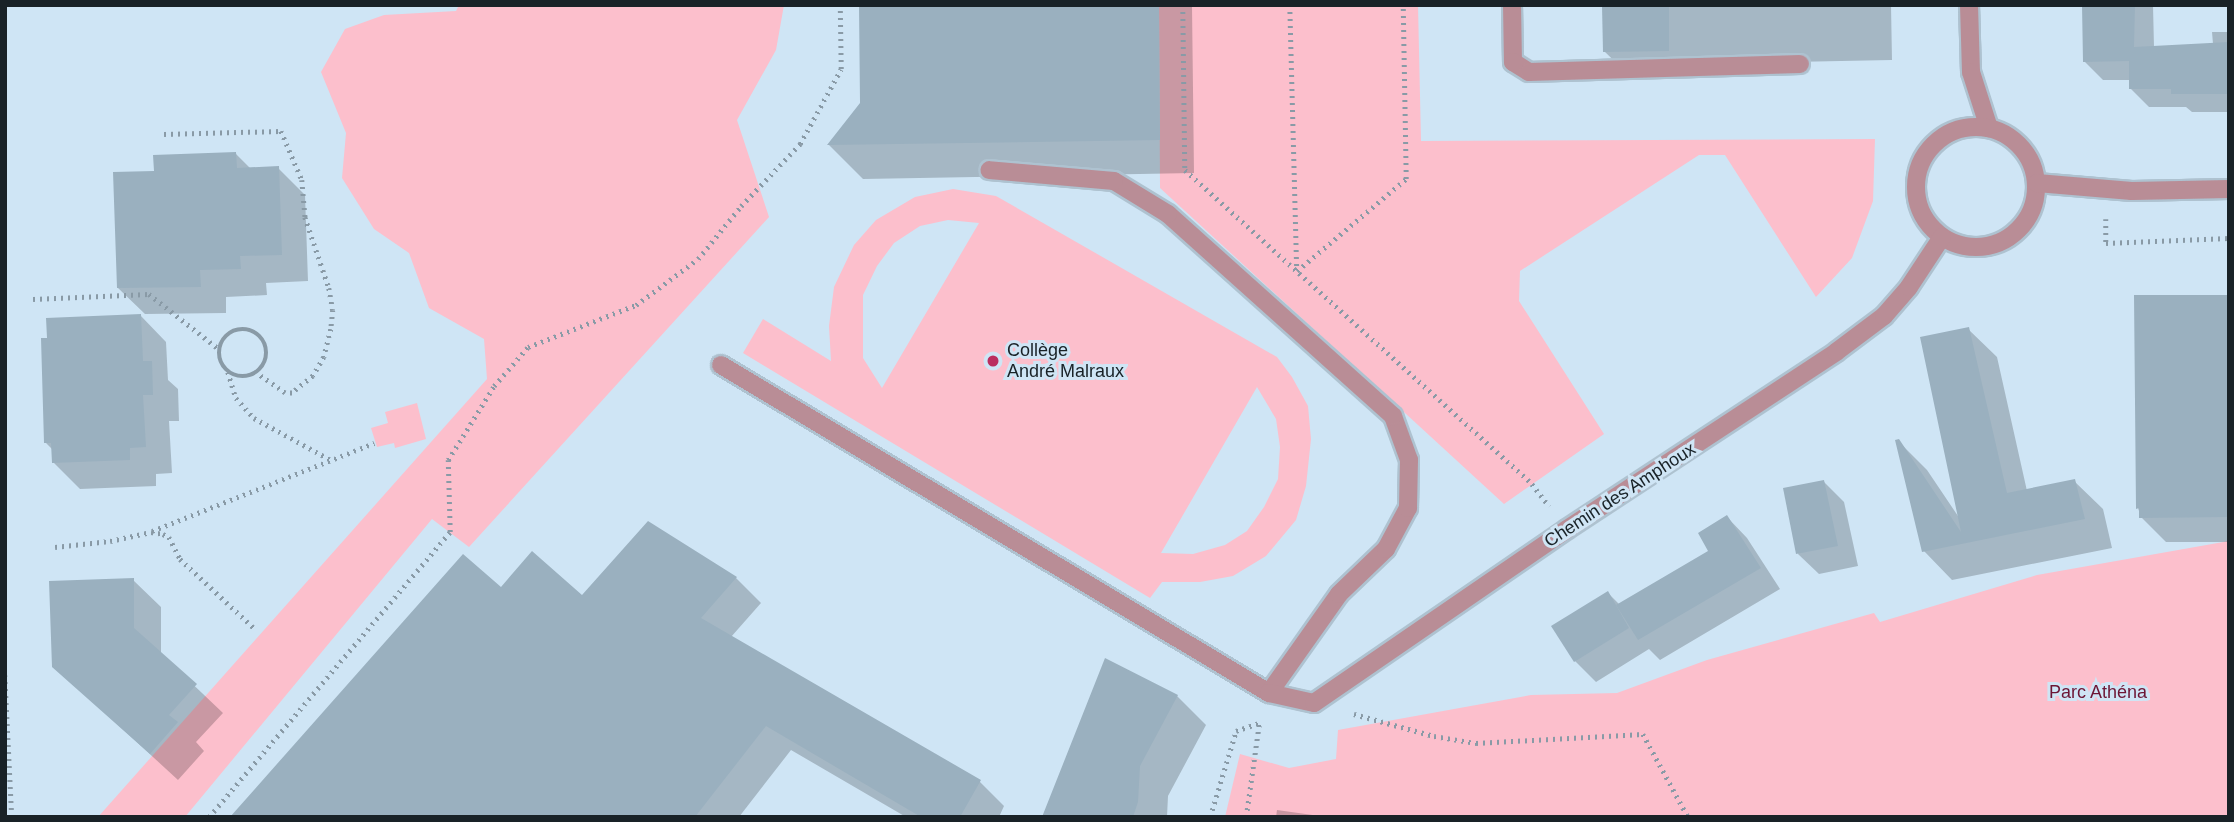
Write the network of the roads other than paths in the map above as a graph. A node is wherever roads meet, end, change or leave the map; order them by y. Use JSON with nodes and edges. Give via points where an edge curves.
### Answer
{"nodes":[{"id":1,"x":1512,"y":5,"type":"edge"},
{"id":2,"x":1969,"y":5,"type":"edge"},
{"id":3,"x":1800,"y":64,"type":"dead end"},
{"id":4,"x":1989,"y":128,"type":"junction"},
{"id":5,"x":989,"y":170,"type":"dead end"},
{"id":6,"x":2037,"y":183,"type":"junction"},
{"id":7,"x":2229,"y":188,"type":"edge"},
{"id":8,"x":1942,"y":237,"type":"junction"},
{"id":9,"x":721,"y":365,"type":"dead end"},
{"id":10,"x":1269,"y":693,"type":"junction"}],
"edges":[{"from":1,"to":3,"type":"street","via":[[1513,62],[1529,72]]},
{"from":2,"to":4,"type":"street","via":[[1971,72]]},
{"from":4,"to":6,"type":"street","via":[[2017,142],[2034,167]]},
{"from":4,"to":8,"type":"street","via":[[1949,132],[1932,145],[1921,162],[1918,204]]},
{"from":5,"to":10,"type":"street","via":[[1114,181],[1168,214],[1393,416],[1409,460],[1408,508],[1386,550],[1339,594]]},
{"from":6,"to":7,"type":"street"},
{"from":6,"to":8,"type":"street","via":[[2027,220],[2006,239],[1979,247]]},
{"from":8,"to":10,"type":"street","name":"Chemin des Amphoux","via":[[1884,316],[1713,434],[1314,703]]},
{"from":9,"to":10,"type":"street"}]}
